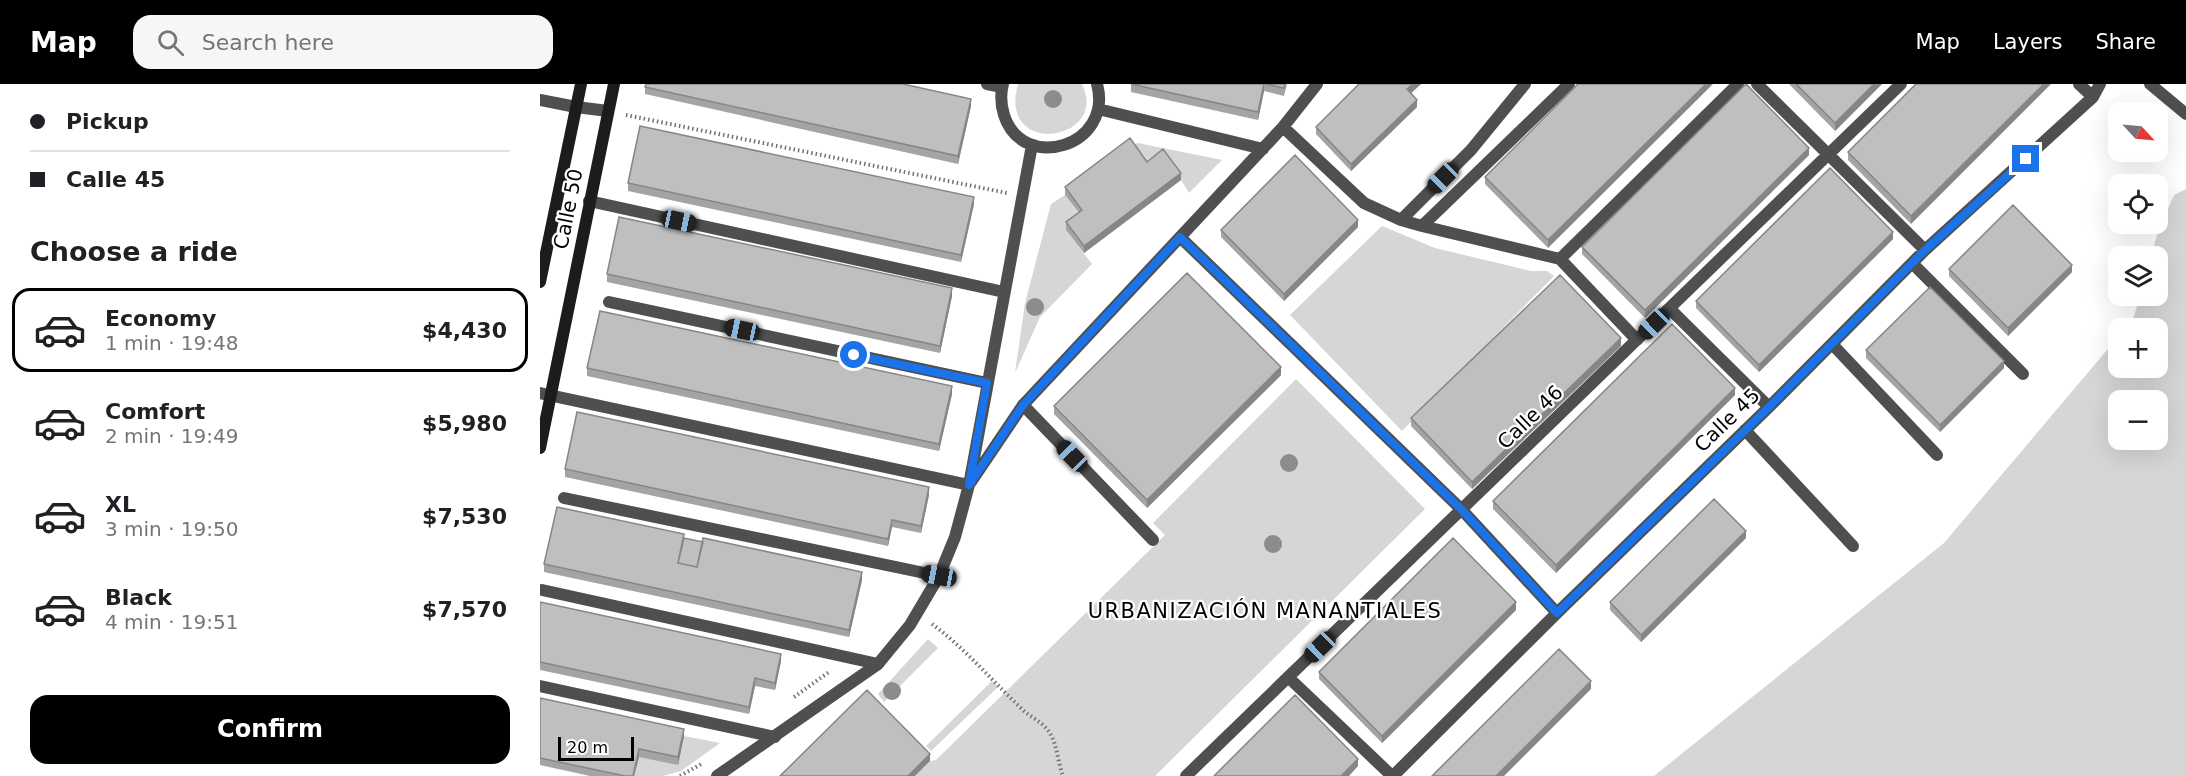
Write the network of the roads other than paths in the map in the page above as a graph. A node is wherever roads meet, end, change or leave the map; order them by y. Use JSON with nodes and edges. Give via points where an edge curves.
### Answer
{"nodes":[{"id":1,"x":581,"y":84,"type":"edge"},
{"id":2,"x":614,"y":84,"type":"edge"},
{"id":3,"x":987,"y":84,"type":"edge"},
{"id":4,"x":1097,"y":84,"type":"edge"},
{"id":5,"x":1317,"y":84,"type":"edge"},
{"id":6,"x":1525,"y":84,"type":"edge"},
{"id":7,"x":1569,"y":84,"type":"edge"},
{"id":8,"x":1738,"y":84,"type":"edge"},
{"id":9,"x":1757,"y":84,"type":"edge"},
{"id":10,"x":1901,"y":84,"type":"edge"},
{"id":11,"x":2079,"y":84,"type":"edge"},
{"id":12,"x":2100,"y":84,"type":"edge"},
{"id":13,"x":2150,"y":84,"type":"edge"},
{"id":14,"x":1003,"y":86,"type":"edge"},
{"id":15,"x":2093,"y":98,"type":"junction"},
{"id":16,"x":540,"y":100,"type":"edge"},
{"id":17,"x":576,"y":107,"type":"junction"},
{"id":18,"x":1098,"y":109,"type":"junction"},
{"id":19,"x":608,"y":111,"type":"junction"},
{"id":20,"x":2186,"y":114,"type":"edge"},
{"id":21,"x":1283,"y":127,"type":"junction"},
{"id":22,"x":1032,"y":145,"type":"junction"},
{"id":23,"x":1263,"y":149,"type":"junction"},
{"id":24,"x":1830,"y":154,"type":"junction"},
{"id":25,"x":589,"y":201,"type":"junction"},
{"id":26,"x":1401,"y":220,"type":"junction"},
{"id":27,"x":1422,"y":226,"type":"junction"},
{"id":28,"x":1180,"y":237,"type":"junction"},
{"id":29,"x":1925,"y":250,"type":"junction"},
{"id":30,"x":1560,"y":259,"type":"junction"},
{"id":31,"x":1913,"y":264,"type":"junction"},
{"id":32,"x":540,"y":282,"type":"edge"},
{"id":33,"x":1004,"y":292,"type":"junction"},
{"id":34,"x":609,"y":302,"type":"dead end"},
{"id":35,"x":1670,"y":309,"type":"junction"},
{"id":36,"x":1637,"y":340,"type":"junction"},
{"id":37,"x":1832,"y":344,"type":"junction"},
{"id":38,"x":2023,"y":374,"type":"dead end"},
{"id":39,"x":987,"y":383,"type":"junction"},
{"id":40,"x":545,"y":393,"type":"edge"},
{"id":41,"x":1023,"y":405,"type":"junction"},
{"id":42,"x":1769,"y":407,"type":"junction"},
{"id":43,"x":1745,"y":430,"type":"junction"},
{"id":44,"x":540,"y":448,"type":"edge"},
{"id":45,"x":1937,"y":455,"type":"dead end"},
{"id":46,"x":969,"y":485,"type":"junction"},
{"id":47,"x":564,"y":498,"type":"dead end"},
{"id":48,"x":1462,"y":510,"type":"junction"},
{"id":49,"x":1153,"y":540,"type":"dead end"},
{"id":50,"x":1853,"y":546,"type":"dead end"},
{"id":51,"x":939,"y":576,"type":"junction"},
{"id":52,"x":542,"y":590,"type":"dead end"},
{"id":53,"x":1557,"y":613,"type":"junction"},
{"id":54,"x":878,"y":664,"type":"junction"},
{"id":55,"x":1288,"y":677,"type":"junction"},
{"id":56,"x":540,"y":686,"type":"edge"},
{"id":57,"x":775,"y":737,"type":"junction"},
{"id":58,"x":717,"y":776,"type":"edge"},
{"id":59,"x":1186,"y":776,"type":"edge"},
{"id":60,"x":1392,"y":776,"type":"edge"}],
"edges":[{"from":1,"to":17,"type":"main road","name":"Calle 50"},
{"from":2,"to":19,"type":"main road","name":"Calle 50"},
{"from":3,"to":14,"type":"street"},
{"from":4,"to":18,"type":"street"},
{"from":5,"to":21,"type":"street"},
{"from":6,"to":26,"type":"street","via":[[1471,150]]},
{"from":7,"to":27,"type":"street"},
{"from":8,"to":30,"type":"street"},
{"from":9,"to":24,"type":"street"},
{"from":10,"to":24,"type":"street","name":"Calle 46"},
{"from":11,"to":15,"type":"street"},
{"from":12,"to":15,"type":"street"},
{"from":13,"to":20,"type":"street"},
{"from":14,"to":22,"type":"street","via":[[1001,105],[1006,121],[1017,136]]},
{"from":15,"to":29,"type":"street","name":"Calle 45"},
{"from":16,"to":17,"type":"street"},
{"from":17,"to":19,"type":"street"},
{"from":17,"to":32,"type":"main road","name":"Calle 50"},
{"from":18,"to":22,"type":"street","via":[[1092,125],[1080,138],[1065,146]]},
{"from":18,"to":23,"type":"street"},
{"from":19,"to":25,"type":"main road","name":"Calle 50"},
{"from":21,"to":23,"type":"street"},
{"from":21,"to":26,"type":"street","via":[[1364,203]]},
{"from":22,"to":33,"type":"street"},
{"from":23,"to":28,"type":"street"},
{"from":24,"to":29,"type":"street"},
{"from":24,"to":35,"type":"street","name":"Calle 46"},
{"from":25,"to":33,"type":"street"},
{"from":25,"to":40,"type":"main road","name":"Calle 50"},
{"from":26,"to":27,"type":"street"},
{"from":27,"to":30,"type":"street"},
{"from":28,"to":41,"type":"street"},
{"from":28,"to":48,"type":"street"},
{"from":29,"to":31,"type":"street","name":"Calle 45"},
{"from":30,"to":36,"type":"street"},
{"from":31,"to":37,"type":"street","name":"Calle 45"},
{"from":31,"to":38,"type":"street"},
{"from":33,"to":39,"type":"street"},
{"from":34,"to":39,"type":"street"},
{"from":35,"to":36,"type":"street","name":"Calle 46"},
{"from":35,"to":42,"type":"street"},
{"from":36,"to":48,"type":"street","name":"Calle 46"},
{"from":37,"to":42,"type":"street","name":"Calle 45"},
{"from":37,"to":45,"type":"street"},
{"from":39,"to":46,"type":"street"},
{"from":40,"to":44,"type":"main road","name":"Calle 50"},
{"from":40,"to":46,"type":"street"},
{"from":41,"to":46,"type":"street"},
{"from":41,"to":49,"type":"street"},
{"from":42,"to":43,"type":"street","name":"Calle 45"},
{"from":43,"to":50,"type":"street"},
{"from":43,"to":53,"type":"street","name":"Calle 45"},
{"from":46,"to":51,"type":"street"},
{"from":47,"to":51,"type":"street"},
{"from":48,"to":53,"type":"street"},
{"from":48,"to":55,"type":"street","name":"Calle 46"},
{"from":51,"to":54,"type":"street","via":[[910,626]]},
{"from":52,"to":54,"type":"street"},
{"from":53,"to":60,"type":"street","name":"Calle 45"},
{"from":54,"to":57,"type":"street"},
{"from":55,"to":59,"type":"street","name":"Calle 46"},
{"from":55,"to":60,"type":"street"},
{"from":56,"to":57,"type":"street"},
{"from":57,"to":58,"type":"street"}]}
